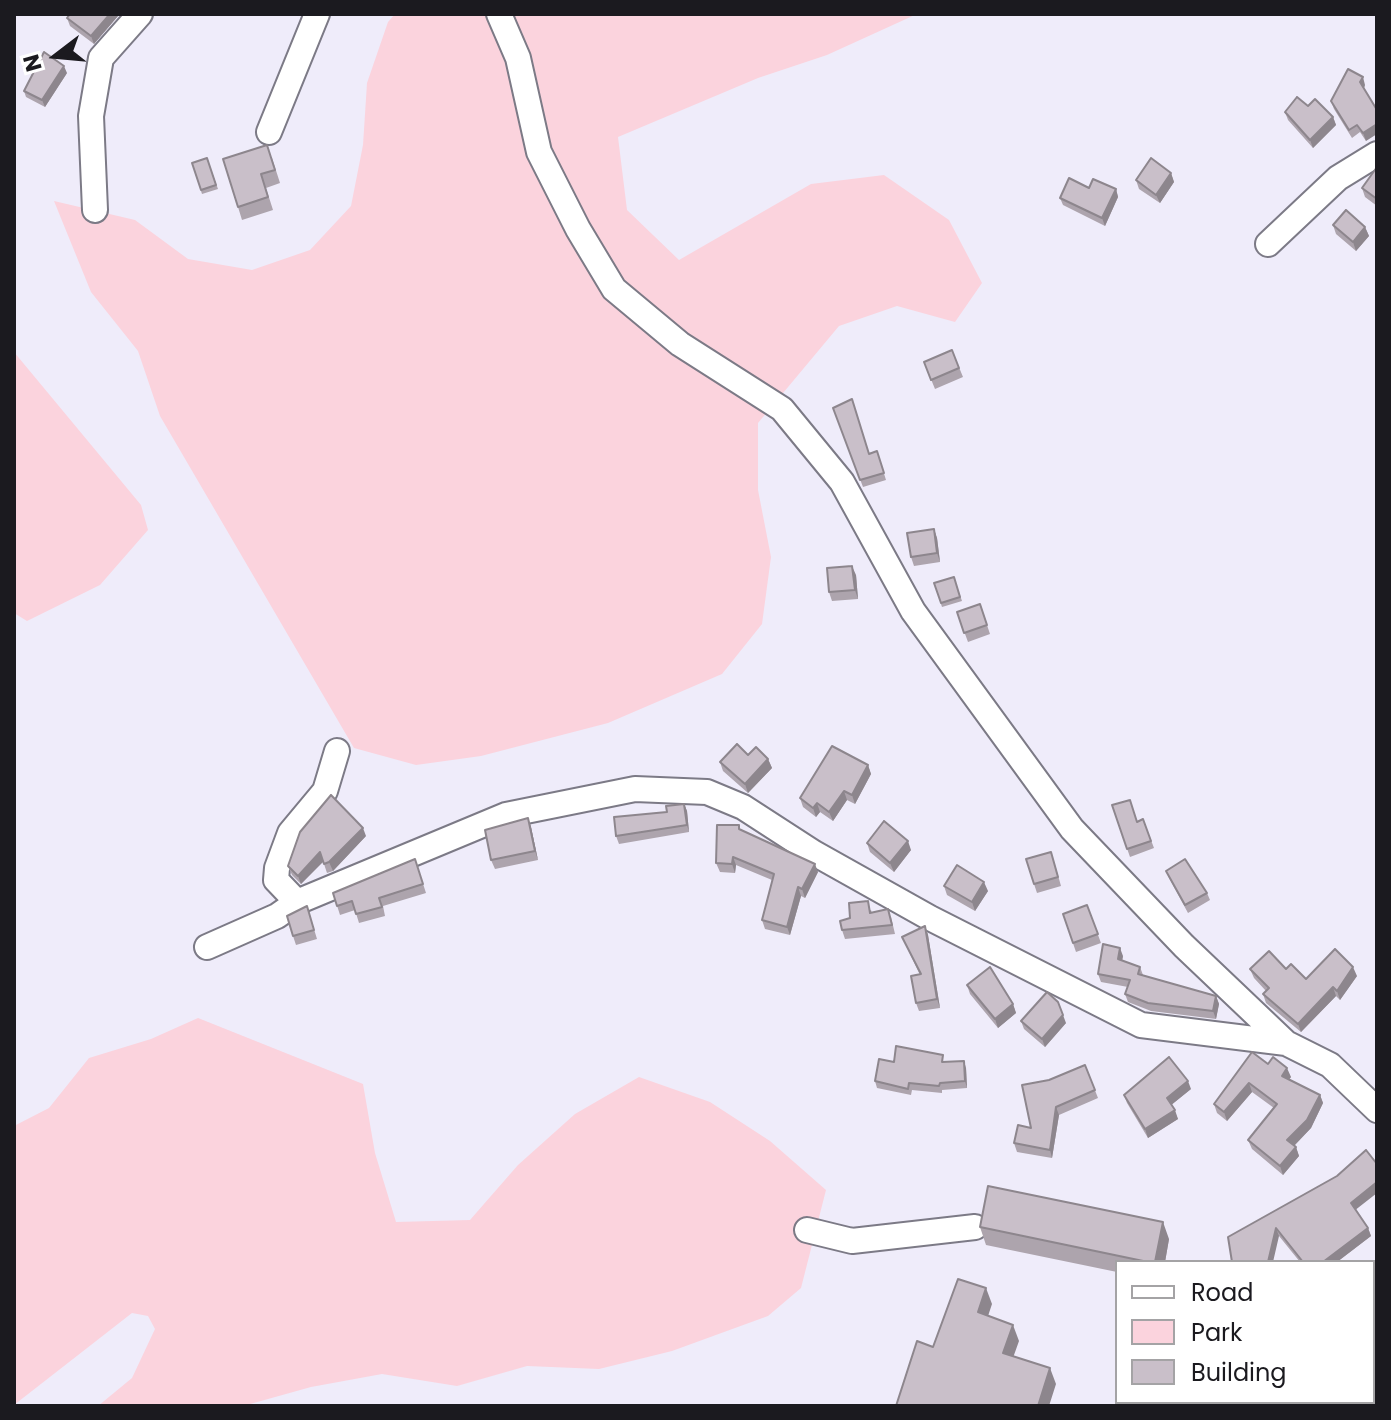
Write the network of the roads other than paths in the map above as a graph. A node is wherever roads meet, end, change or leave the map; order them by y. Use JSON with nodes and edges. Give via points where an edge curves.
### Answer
{"nodes":[{"id":1,"x":140,"y":14,"type":"edge"},
{"id":2,"x":317,"y":14,"type":"edge"},
{"id":3,"x":499,"y":14,"type":"edge"},
{"id":4,"x":269,"y":132,"type":"dead end"},
{"id":5,"x":1377,"y":154,"type":"edge"},
{"id":6,"x":95,"y":210,"type":"dead end"},
{"id":7,"x":1268,"y":244,"type":"dead end"},
{"id":8,"x":337,"y":751,"type":"dead end"},
{"id":9,"x":297,"y":902,"type":"junction"},
{"id":10,"x":207,"y":947,"type":"dead end"},
{"id":11,"x":1286,"y":1043,"type":"junction"},
{"id":12,"x":1377,"y":1110,"type":"edge"},
{"id":13,"x":975,"y":1227,"type":"dead end"},
{"id":14,"x":807,"y":1230,"type":"dead end"}],
"edges":[{"from":1,"to":6,"type":"street","via":[[101,58],[91,116]]},
{"from":2,"to":4,"type":"street"},
{"from":3,"to":11,"type":"street","via":[[518,58],[539,152],[614,289],[680,344],[782,409],[808,438],[842,482],[913,611],[1072,829]]},
{"from":5,"to":7,"type":"street","via":[[1338,178]]},
{"from":8,"to":9,"type":"street","via":[[325,791],[290,833],[277,868],[276,880]]},
{"from":9,"to":10,"type":"street"},
{"from":9,"to":11,"type":"street","via":[[506,815],[635,789],[707,792],[743,807],[930,918],[1141,1025]]},
{"from":11,"to":12,"type":"street","via":[[1330,1065]]},
{"from":13,"to":14,"type":"street","via":[[852,1241]]}]}
